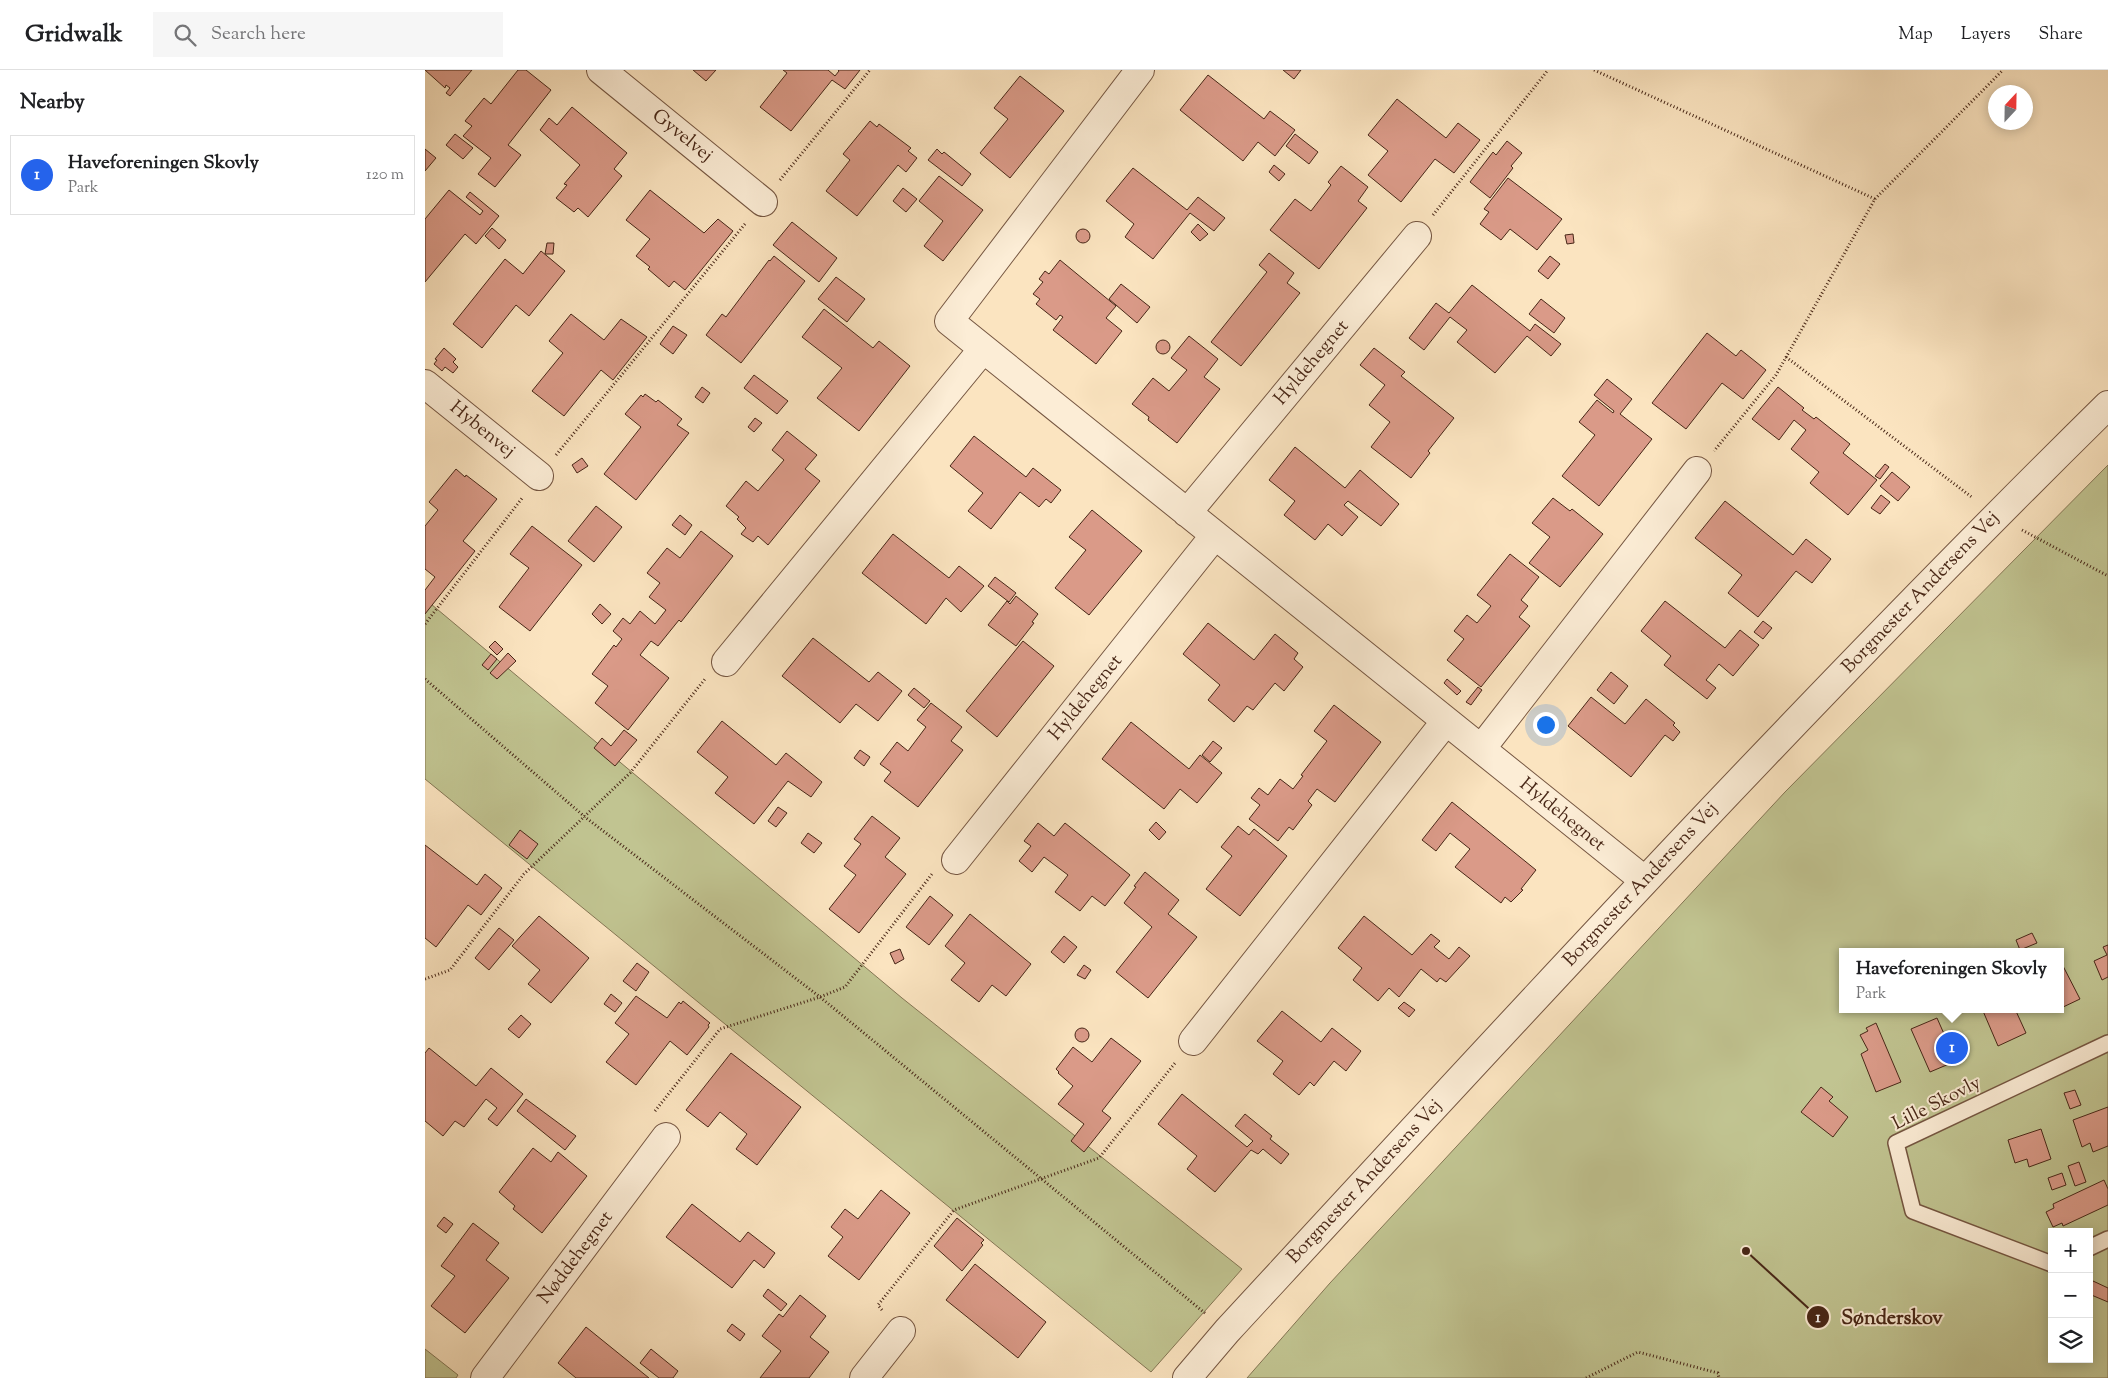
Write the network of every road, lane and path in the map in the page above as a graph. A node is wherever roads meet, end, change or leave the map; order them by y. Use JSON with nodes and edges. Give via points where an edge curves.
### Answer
{"nodes":[{"id":1,"x":601,"y":70,"type":"edge"},
{"id":2,"x":870,"y":70,"type":"edge"},
{"id":3,"x":1140,"y":70,"type":"edge"},
{"id":4,"x":1548,"y":70,"type":"edge"},
{"id":5,"x":1594,"y":70,"type":"edge"},
{"id":6,"x":2003,"y":70,"type":"edge"},
{"id":7,"x":1875,"y":199,"type":"junction"},
{"id":8,"x":763,"y":202,"type":"junction"},
{"id":9,"x":1417,"y":236,"type":"joint"},
{"id":10,"x":983,"y":349,"type":"junction"},
{"id":11,"x":1786,"y":357,"type":"junction"},
{"id":12,"x":425,"y":384,"type":"edge"},
{"id":13,"x":2108,"y":405,"type":"edge"},
{"id":14,"x":1697,"y":472,"type":"joint"},
{"id":15,"x":539,"y":476,"type":"junction"},
{"id":16,"x":1187,"y":513,"type":"junction"},
{"id":17,"x":1996,"y":515,"type":"junction"},
{"id":18,"x":1215,"y":535,"type":"junction"},
{"id":19,"x":2108,"y":576,"type":"edge"},
{"id":20,"x":426,"y":623,"type":"edge"},
{"id":21,"x":726,"y":662,"type":"joint"},
{"id":22,"x":425,"y":679,"type":"edge"},
{"id":23,"x":1446,"y":721,"type":"junction"},
{"id":24,"x":1481,"y":749,"type":"junction"},
{"id":25,"x":585,"y":817,"type":"junction"},
{"id":26,"x":956,"y":860,"type":"joint"},
{"id":27,"x":1644,"y":880,"type":"junction"},
{"id":28,"x":425,"y":979,"type":"edge"},
{"id":29,"x":820,"y":997,"type":"junction"},
{"id":30,"x":1193,"y":1041,"type":"joint"},
{"id":31,"x":2108,"y":1043,"type":"edge"},
{"id":32,"x":666,"y":1137,"type":"joint"},
{"id":33,"x":1042,"y":1178,"type":"junction"},
{"id":34,"x":2108,"y":1239,"type":"edge"},
{"id":35,"x":2093,"y":1246,"type":"edge"},
{"id":36,"x":2048,"y":1262,"type":"edge"},
{"id":37,"x":901,"y":1331,"type":"joint"},
{"id":38,"x":1227,"y":1331,"type":"junction"},
{"id":39,"x":485,"y":1378,"type":"edge"},
{"id":40,"x":863,"y":1378,"type":"edge"},
{"id":41,"x":1187,"y":1378,"type":"edge"},
{"id":42,"x":1586,"y":1378,"type":"edge"},
{"id":43,"x":1719,"y":1378,"type":"edge"}],
"edges":[{"from":1,"to":8,"type":"street","name":"Gyvelvej"},
{"from":2,"to":8,"type":"path"},
{"from":3,"to":10,"type":"street","name":"Hyldehegnet","via":[[949,321]]},
{"from":4,"to":9,"type":"path"},
{"from":5,"to":7,"type":"path"},
{"from":6,"to":7,"type":"path"},
{"from":7,"to":11,"type":"path"},
{"from":8,"to":15,"type":"path"},
{"from":9,"to":16,"type":"street","name":"Hyldehegnet"},
{"from":10,"to":16,"type":"street","name":"Hyldehegnet"},
{"from":10,"to":21,"type":"street"},
{"from":11,"to":14,"type":"path","via":[[1776,375]]},
{"from":11,"to":17,"type":"path"},
{"from":12,"to":15,"type":"street","name":"Hybenvej"},
{"from":13,"to":17,"type":"street","name":"Borgmester Andersens Vej"},
{"from":14,"to":24,"type":"street"},
{"from":15,"to":20,"type":"path"},
{"from":16,"to":18,"type":"street","name":"Hyldehegnet"},
{"from":17,"to":19,"type":"path"},
{"from":17,"to":27,"type":"street","name":"Borgmester Andersens Vej"},
{"from":18,"to":23,"type":"street","name":"Hyldehegnet"},
{"from":18,"to":26,"type":"street","name":"Hyldehegnet"},
{"from":21,"to":25,"type":"path","via":[[704,680],[630,773]]},
{"from":22,"to":25,"type":"path"},
{"from":23,"to":24,"type":"street","name":"Hyldehegnet"},
{"from":23,"to":30,"type":"street"},
{"from":24,"to":27,"type":"street","name":"Hyldehegnet"},
{"from":25,"to":28,"type":"path","via":[[524,874],[450,970]]},
{"from":25,"to":29,"type":"path"},
{"from":26,"to":29,"type":"path","via":[[943,860],[845,986]]},
{"from":27,"to":38,"type":"street","name":"Borgmester Andersens Vej"},
{"from":29,"to":32,"type":"path","via":[[720,1029],[650,1117]]},
{"from":29,"to":33,"type":"path"},
{"from":30,"to":33,"type":"path","via":[[1099,1158]]},
{"from":31,"to":36,"type":"lane","name":"Lille Skovly","via":[[1896,1143],[1913,1211]]},
{"from":32,"to":39,"type":"street","name":"Nøddehegnet"},
{"from":33,"to":37,"type":"path","via":[[954,1210],[878,1305]]},
{"from":33,"to":38,"type":"path"},
{"from":34,"to":35,"type":"lane"},
{"from":37,"to":40,"type":"street"},
{"from":38,"to":41,"type":"street","name":"Borgmester Andersens Vej"},
{"from":42,"to":43,"type":"path","via":[[1638,1352],[1718,1373]]}]}
